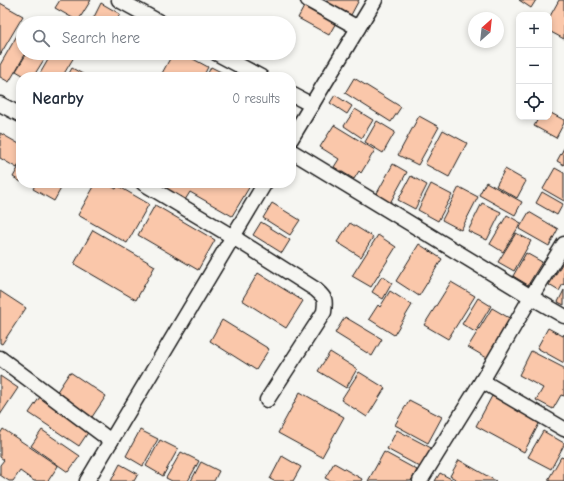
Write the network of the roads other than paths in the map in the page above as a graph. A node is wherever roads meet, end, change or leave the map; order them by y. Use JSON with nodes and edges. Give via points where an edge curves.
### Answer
{"nodes":[{"id":1,"x":119,"y":0,"type":"edge"},
{"id":2,"x":308,"y":0,"type":"edge"},
{"id":3,"x":375,"y":0,"type":"edge"},
{"id":4,"x":148,"y":16,"type":"edge"},
{"id":5,"x":358,"y":28,"type":"junction"},
{"id":6,"x":229,"y":60,"type":"edge"},
{"id":7,"x":251,"y":72,"type":"edge"},
{"id":8,"x":296,"y":97,"type":"edge"},
{"id":9,"x":0,"y":104,"type":"edge"},
{"id":10,"x":312,"y":105,"type":"junction"},
{"id":11,"x":16,"y":112,"type":"edge"},
{"id":12,"x":296,"y":131,"type":"edge"},
{"id":13,"x":296,"y":154,"type":"edge"},
{"id":14,"x":151,"y":188,"type":"edge"},
{"id":15,"x":262,"y":188,"type":"edge"},
{"id":16,"x":233,"y":237,"type":"junction"},
{"id":17,"x":564,"y":244,"type":"edge"},
{"id":18,"x":531,"y":297,"type":"junction"},
{"id":19,"x":564,"y":316,"type":"edge"},
{"id":20,"x":0,"y":358,"type":"edge"},
{"id":21,"x":482,"y":381,"type":"junction"},
{"id":22,"x":267,"y":400,"type":"dead end"},
{"id":23,"x":564,"y":429,"type":"edge"},
{"id":24,"x":111,"y":441,"type":"junction"},
{"id":25,"x":87,"y":481,"type":"edge"},
{"id":26,"x":420,"y":481,"type":"edge"}],
"edges":[{"from":1,"to":4,"type":"street"},
{"from":2,"to":5,"type":"street"},
{"from":3,"to":5,"type":"street"},
{"from":5,"to":10,"type":"street"},
{"from":6,"to":7,"type":"street"},
{"from":8,"to":10,"type":"street"},
{"from":9,"to":11,"type":"street"},
{"from":10,"to":12,"type":"street"},
{"from":13,"to":18,"type":"street"},
{"from":14,"to":16,"type":"street"},
{"from":15,"to":16,"type":"street"},
{"from":16,"to":22,"type":"street","via":[[315,289],[325,301],[324,312]]},
{"from":16,"to":24,"type":"street"},
{"from":17,"to":18,"type":"street"},
{"from":18,"to":19,"type":"street"},
{"from":18,"to":21,"type":"street"},
{"from":20,"to":24,"type":"street"},
{"from":21,"to":23,"type":"street"},
{"from":21,"to":26,"type":"street"},
{"from":24,"to":25,"type":"street"}]}
